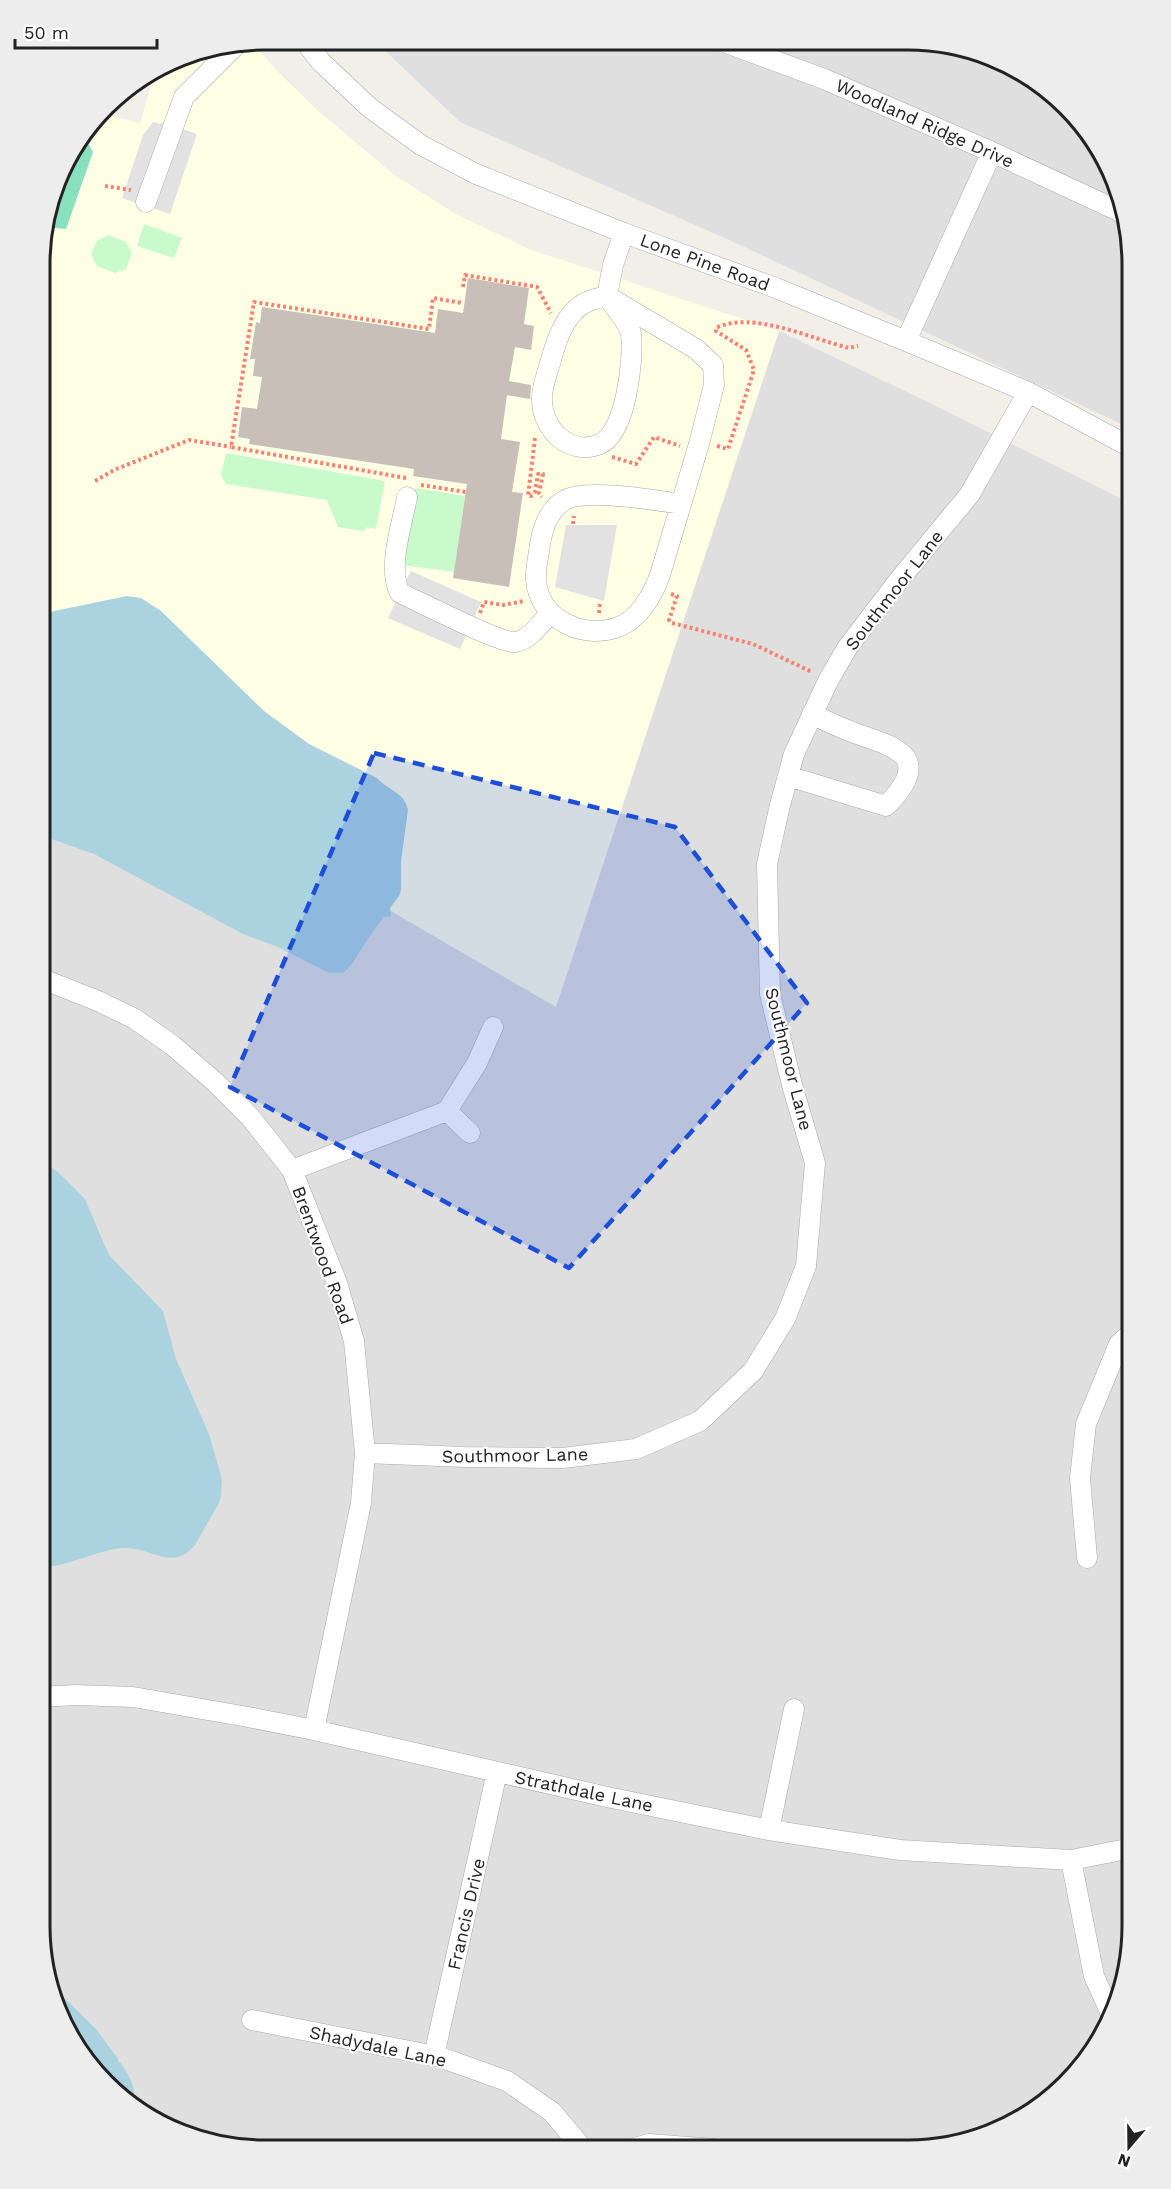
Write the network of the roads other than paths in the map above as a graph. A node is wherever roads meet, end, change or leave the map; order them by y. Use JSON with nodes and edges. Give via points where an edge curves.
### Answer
{"nodes":[{"id":1,"x":312,"y":50,"type":"edge"},
{"id":2,"x":746,"y":50,"type":"edge"},
{"id":3,"x":228,"y":53,"type":"edge"},
{"id":4,"x":992,"y":152,"type":"junction"},
{"id":5,"x":148,"y":199,"type":"road end"},
{"id":6,"x":1114,"y":208,"type":"edge"},
{"id":7,"x":624,"y":232,"type":"junction"},
{"id":8,"x":607,"y":296,"type":"junction"},
{"id":9,"x":906,"y":341,"type":"junction"},
{"id":10,"x":1028,"y":392,"type":"junction"},
{"id":11,"x":1122,"y":443,"type":"edge"},
{"id":12,"x":408,"y":490,"type":"road end"},
{"id":13,"x":681,"y":504,"type":"junction"},
{"id":14,"x":550,"y":613,"type":"junction"},
{"id":15,"x":812,"y":714,"type":"junction"},
{"id":16,"x":788,"y":776,"type":"junction"},
{"id":17,"x":50,"y":982,"type":"edge"},
{"id":18,"x":493,"y":1028,"type":"dead end"},
{"id":19,"x":447,"y":1111,"type":"junction"},
{"id":20,"x":470,"y":1133,"type":"dead end"},
{"id":21,"x":292,"y":1170,"type":"junction"},
{"id":22,"x":1122,"y":1341,"type":"edge"},
{"id":23,"x":365,"y":1453,"type":"junction"},
{"id":24,"x":1087,"y":1558,"type":"dead end"},
{"id":25,"x":50,"y":1696,"type":"edge"},
{"id":26,"x":794,"y":1709,"type":"dead end"},
{"id":27,"x":314,"y":1730,"type":"junction"},
{"id":28,"x":497,"y":1773,"type":"junction"},
{"id":29,"x":769,"y":1830,"type":"junction"},
{"id":30,"x":1122,"y":1850,"type":"edge"},
{"id":31,"x":1071,"y":1860,"type":"junction"},
{"id":32,"x":1106,"y":2003,"type":"edge"},
{"id":33,"x":252,"y":2020,"type":"dead end"},
{"id":34,"x":434,"y":2056,"type":"junction"},
{"id":35,"x":575,"y":2140,"type":"edge"}],
"edges":[{"from":1,"to":7,"type":"street","name":"Lone Pine Road","via":[[370,108],[421,145],[476,174]]},
{"from":2,"to":4,"type":"street","name":"Woodland Ridge Drive","via":[[824,79]]},
{"from":3,"to":5,"type":"street","via":[[184,97]]},
{"from":4,"to":6,"type":"street","name":"Woodland Ridge Drive"},
{"from":4,"to":9,"type":"street"},
{"from":7,"to":8,"type":"street"},
{"from":7,"to":9,"type":"street","name":"Lone Pine Road"},
{"from":8,"to":8,"type":"street","via":[[584,303],[571,317],[556,341],[541,399],[545,419],[553,432],[575,446],[601,444],[614,431],[625,399],[631,332]]},
{"from":8,"to":13,"type":"street","via":[[696,349],[713,365],[714,385]]},
{"from":9,"to":10,"type":"street","name":"Lone Pine Road"},
{"from":10,"to":11,"type":"street","name":"Lone Pine Road"},
{"from":10,"to":15,"type":"street","name":"Southmoor Lane","via":[[970,494],[848,648]]},
{"from":12,"to":14,"type":"street","via":[[394,569],[400,593],[514,642],[527,638]]},
{"from":13,"to":14,"type":"street","via":[[654,590],[635,617],[620,627],[599,632],[567,625]]},
{"from":13,"to":14,"type":"street","via":[[600,495],[569,498],[553,509],[541,538],[535,579]]},
{"from":15,"to":16,"type":"street","name":"Southmoor Lane"},
{"from":15,"to":16,"type":"street","via":[[903,755],[907,778],[886,806]]},
{"from":16,"to":23,"type":"street","name":"Southmoor Lane","via":[[767,864],[770,994],[815,1163],[806,1266],[785,1319],[753,1371],[700,1421],[636,1449],[563,1458]]},
{"from":17,"to":21,"type":"street","name":"Brentwood Road","via":[[135,1019],[172,1045],[251,1118]]},
{"from":18,"to":19,"type":"street"},
{"from":19,"to":20,"type":"street"},
{"from":19,"to":21,"type":"street"},
{"from":21,"to":23,"type":"street","name":"Brentwood Road","via":[[337,1282],[354,1341]]},
{"from":22,"to":24,"type":"street","via":[[1086,1424],[1080,1478]]},
{"from":23,"to":27,"type":"street","name":"Brentwood Road","via":[[361,1503]]},
{"from":25,"to":27,"type":"street","name":"Strathdale Lane","via":[[133,1697]]},
{"from":26,"to":29,"type":"street"},
{"from":27,"to":28,"type":"street","name":"Strathdale Lane"},
{"from":28,"to":29,"type":"street","name":"Strathdale Lane"},
{"from":28,"to":34,"type":"street","name":"Francis Drive"},
{"from":29,"to":31,"type":"street","name":"Strathdale Lane","via":[[900,1850]]},
{"from":30,"to":31,"type":"street","name":"Strathdale Lane"},
{"from":31,"to":32,"type":"street","via":[[1094,1976]]},
{"from":33,"to":34,"type":"street","name":"Shadydale Lane"},
{"from":34,"to":35,"type":"street","name":"Shadydale Lane","via":[[507,2081],[552,2112]]}]}
